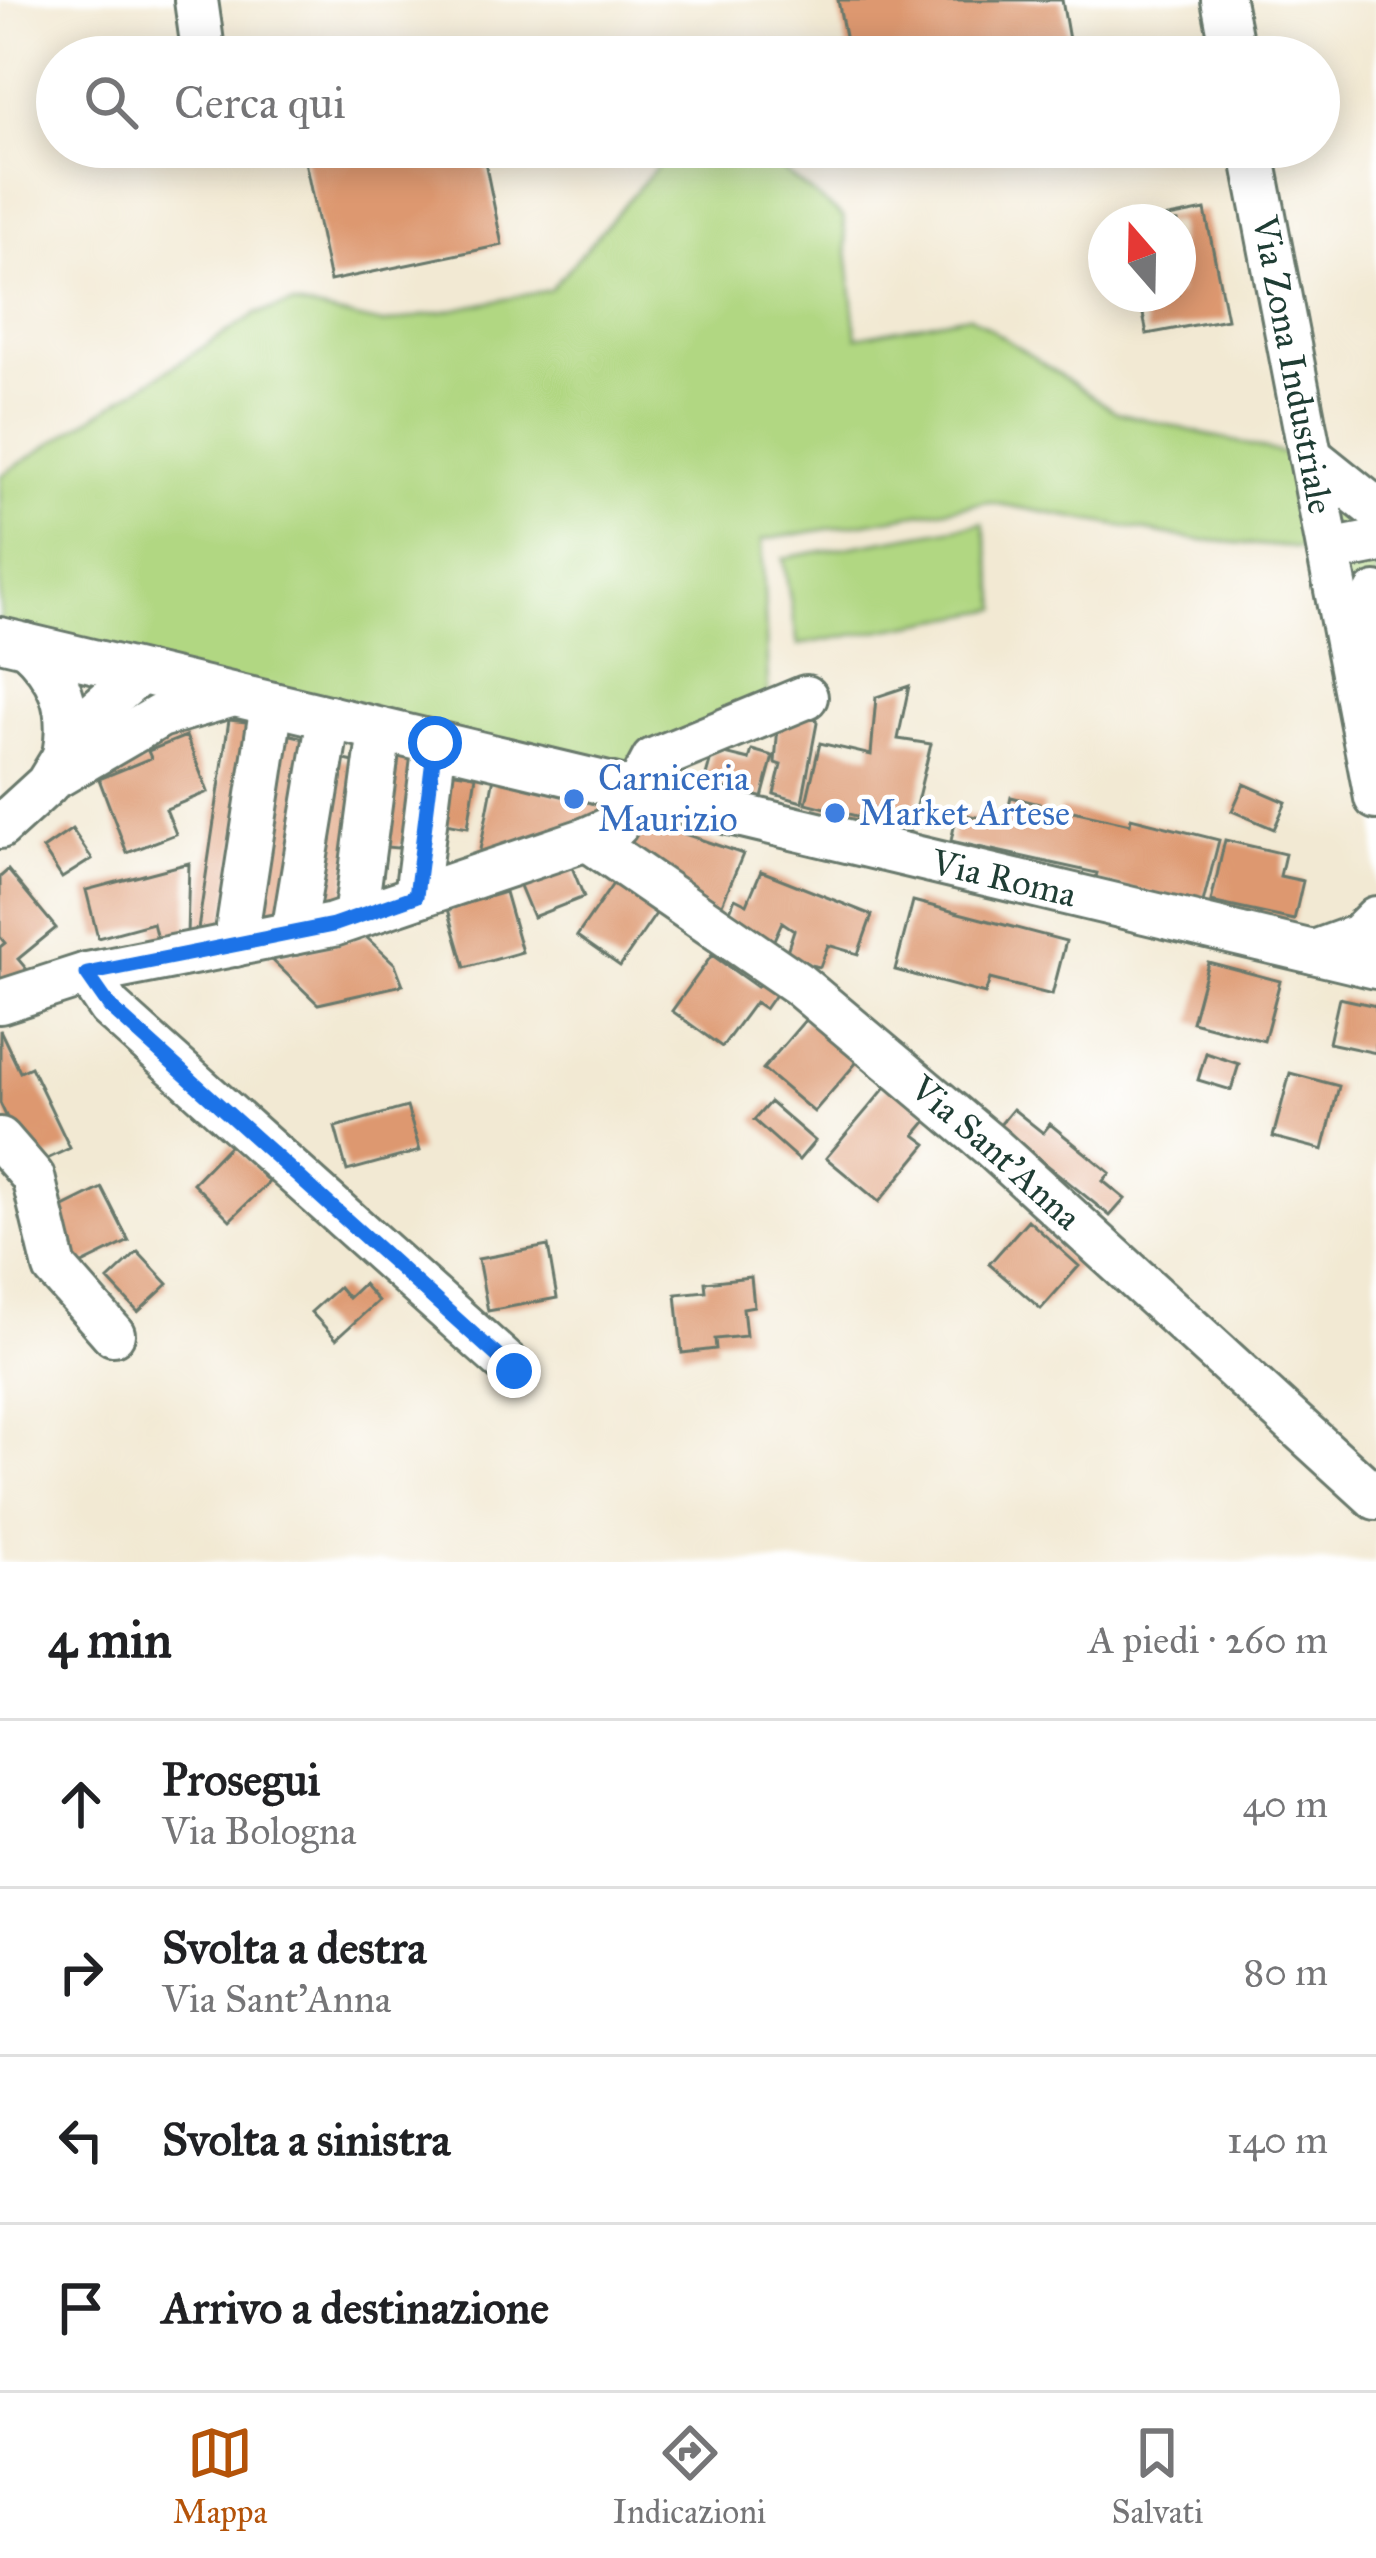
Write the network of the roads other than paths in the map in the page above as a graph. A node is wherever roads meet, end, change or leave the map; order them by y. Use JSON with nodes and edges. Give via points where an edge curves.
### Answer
{"nodes":[{"id":1,"x":196,"y":0,"type":"edge"},
{"id":2,"x":1223,"y":0,"type":"edge"},
{"id":3,"x":201,"y":36,"type":"edge"},
{"id":4,"x":1230,"y":36,"type":"edge"},
{"id":5,"x":1255,"y":168,"type":"edge"},
{"id":6,"x":1310,"y":455,"type":"junction"},
{"id":7,"x":1376,"y":509,"type":"edge"},
{"id":8,"x":1376,"y":542,"type":"edge"},
{"id":9,"x":1329,"y":551,"type":"junction"},
{"id":10,"x":1376,"y":594,"type":"edge"},
{"id":11,"x":13,"y":642,"type":"edge"},
{"id":12,"x":140,"y":673,"type":"junction"},
{"id":13,"x":1356,"y":696,"type":"junction"},
{"id":14,"x":806,"y":697,"type":"dead end"},
{"id":15,"x":253,"y":700,"type":"junction"},
{"id":16,"x":328,"y":718,"type":"junction"},
{"id":17,"x":380,"y":730,"type":"junction"},
{"id":18,"x":119,"y":736,"type":"junction"},
{"id":19,"x":435,"y":743,"type":"junction"},
{"id":20,"x":55,"y":771,"type":"junction"},
{"id":21,"x":635,"y":791,"type":"junction"},
{"id":22,"x":1376,"y":798,"type":"edge"},
{"id":23,"x":0,"y":827,"type":"edge"},
{"id":24,"x":587,"y":838,"type":"junction"},
{"id":25,"x":416,"y":896,"type":"junction"},
{"id":26,"x":355,"y":917,"type":"junction"},
{"id":27,"x":292,"y":933,"type":"junction"},
{"id":28,"x":1372,"y":944,"type":"edge"},
{"id":29,"x":235,"y":945,"type":"junction"},
{"id":30,"x":87,"y":974,"type":"junction"},
{"id":31,"x":0,"y":1002,"type":"edge"},
{"id":32,"x":0,"y":1139,"type":"edge"},
{"id":33,"x":113,"y":1334,"type":"dead end"},
{"id":34,"x":514,"y":1371,"type":"dead end"},
{"id":35,"x":1376,"y":1498,"type":"edge"}],
"edges":[{"from":1,"to":3,"type":"street"},
{"from":2,"to":4,"type":"street"},
{"from":5,"to":6,"type":"street","name":"Via Zona Industriale"},
{"from":6,"to":7,"type":"street"},
{"from":6,"to":9,"type":"street","name":"Via Zona Industriale"},
{"from":8,"to":9,"type":"street"},
{"from":9,"to":13,"type":"street","name":"Via Zona Industriale"},
{"from":10,"to":13,"type":"street"},
{"from":11,"to":12,"type":"street","name":"Via Roma"},
{"from":11,"to":20,"type":"street","via":[[55,670],[69,732]]},
{"from":12,"to":15,"type":"street","name":"Via Roma"},
{"from":12,"to":18,"type":"street"},
{"from":12,"to":20,"type":"street","via":[[86,720]]},
{"from":13,"to":22,"type":"street","name":"Via Zona Industriale"},
{"from":14,"to":21,"type":"street","via":[[653,760]]},
{"from":15,"to":16,"type":"street","name":"Via Roma"},
{"from":15,"to":18,"type":"street","via":[[160,716]]},
{"from":15,"to":29,"type":"street"},
{"from":16,"to":17,"type":"street","name":"Via Roma"},
{"from":16,"to":27,"type":"street"},
{"from":17,"to":19,"type":"street","name":"Via Roma"},
{"from":17,"to":26,"type":"street"},
{"from":18,"to":20,"type":"street"},
{"from":19,"to":21,"type":"street","name":"Via Roma"},
{"from":19,"to":25,"type":"street"},
{"from":20,"to":23,"type":"street"},
{"from":21,"to":24,"type":"street","via":[[616,826]]},
{"from":21,"to":28,"type":"street","name":"Via Roma","via":[[1314,952]]},
{"from":24,"to":25,"type":"street"},
{"from":24,"to":35,"type":"street","name":"Via Sant'Anna","via":[[798,984],[994,1148]]},
{"from":25,"to":26,"type":"street"},
{"from":26,"to":27,"type":"street"},
{"from":27,"to":29,"type":"street"},
{"from":29,"to":30,"type":"street"},
{"from":30,"to":31,"type":"street"},
{"from":30,"to":34,"type":"street","via":[[110,1007]]},
{"from":32,"to":33,"type":"street","via":[[33,1177],[56,1268]]}]}
